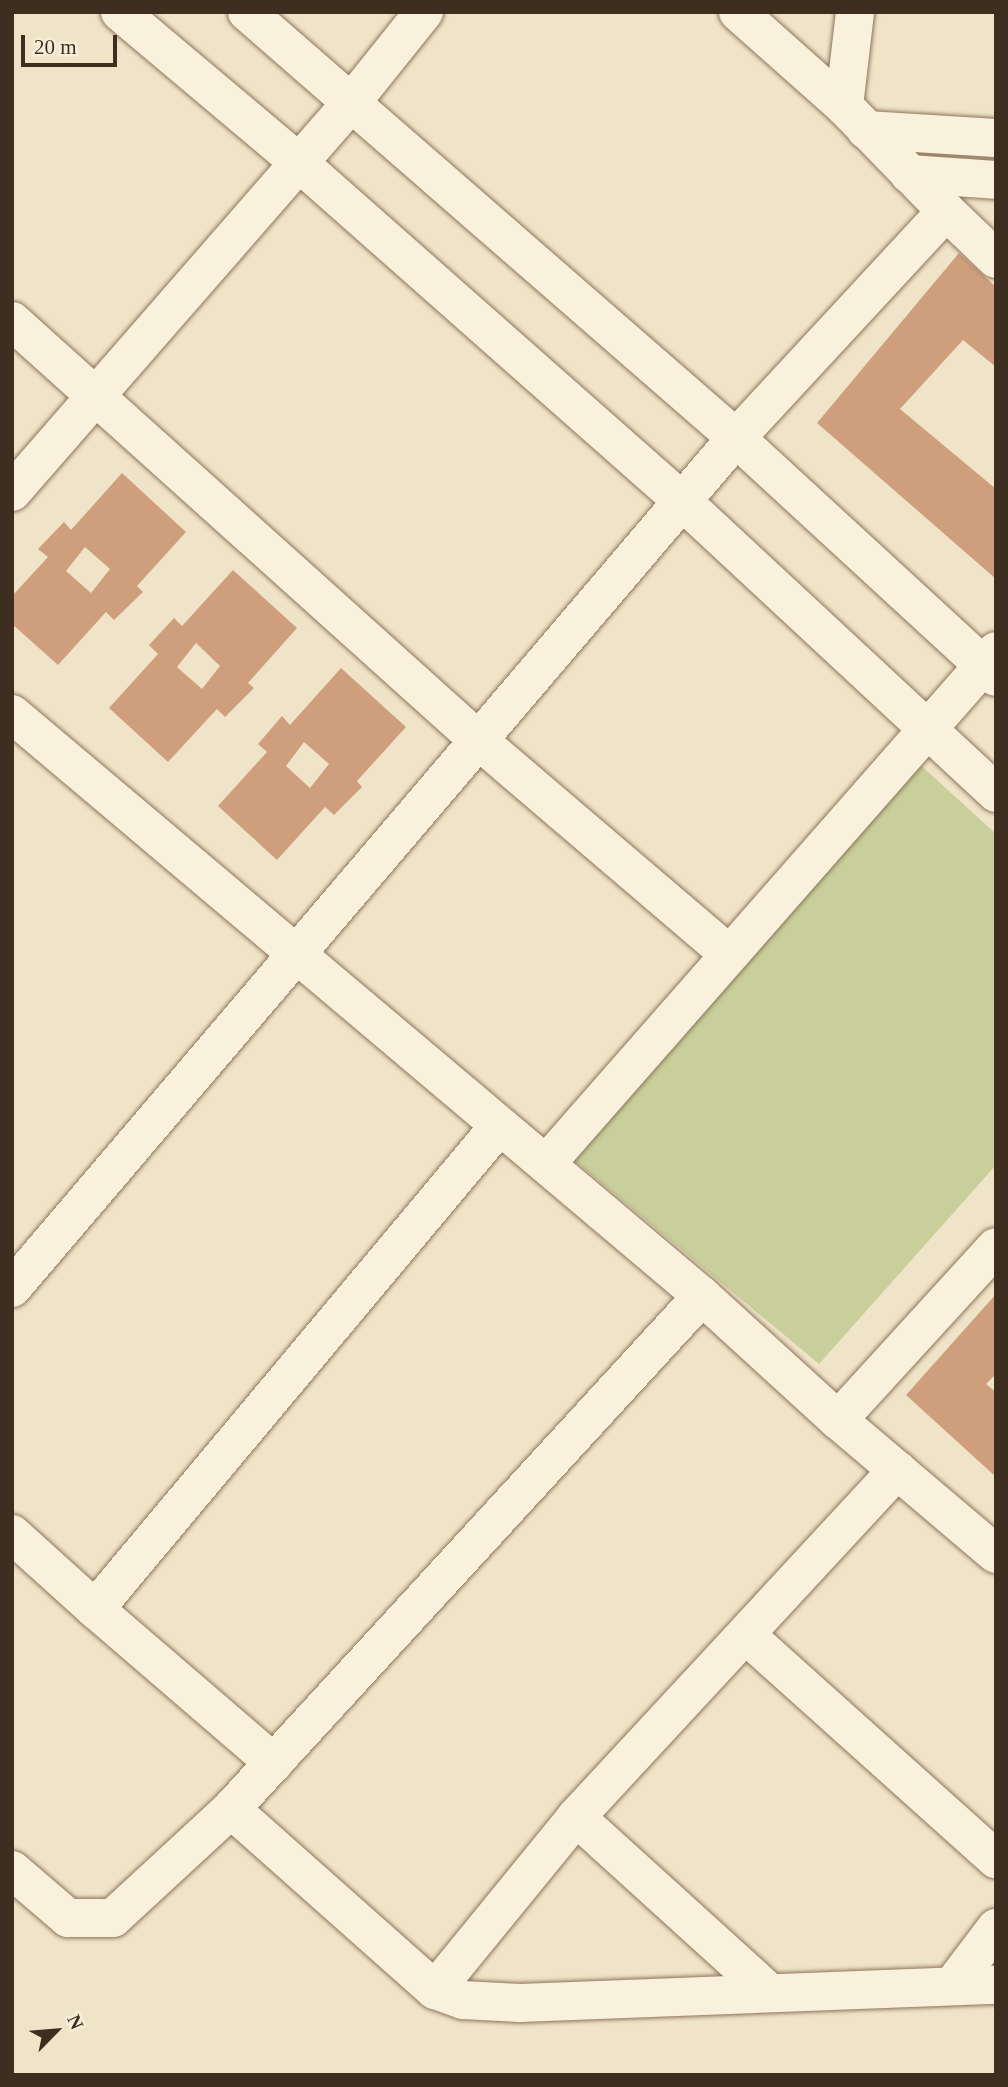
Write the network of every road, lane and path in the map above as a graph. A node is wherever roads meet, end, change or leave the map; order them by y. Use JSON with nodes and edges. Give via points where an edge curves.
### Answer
{"nodes":[{"id":1,"x":120,"y":12,"type":"edge"},
{"id":2,"x":247,"y":12,"type":"edge"},
{"id":3,"x":424,"y":12,"type":"edge"},
{"id":4,"x":738,"y":12,"type":"edge"},
{"id":5,"x":855,"y":12,"type":"edge"},
{"id":6,"x":351,"y":103,"type":"junction"},
{"id":7,"x":855,"y":118,"type":"junction"},
{"id":8,"x":996,"y":138,"type":"edge"},
{"id":9,"x":297,"y":161,"type":"junction"},
{"id":10,"x":909,"y":174,"type":"junction"},
{"id":11,"x":996,"y":180,"type":"edge"},
{"id":12,"x":946,"y":211,"type":"junction"},
{"id":13,"x":996,"y":259,"type":"edge"},
{"id":14,"x":12,"y":321,"type":"edge"},
{"id":15,"x":98,"y":395,"type":"junction"},
{"id":16,"x":736,"y":438,"type":"junction"},
{"id":17,"x":12,"y":492,"type":"edge"},
{"id":18,"x":682,"y":501,"type":"junction"},
{"id":19,"x":991,"y":664,"type":"edge"},
{"id":20,"x":12,"y":715,"type":"edge"},
{"id":21,"x":926,"y":727,"type":"junction"},
{"id":22,"x":477,"y":739,"type":"junction"},
{"id":23,"x":996,"y":793,"type":"edge"},
{"id":24,"x":728,"y":953,"type":"junction"},
{"id":25,"x":298,"y":957,"type":"junction"},
{"id":26,"x":499,"y":1126,"type":"junction"},
{"id":27,"x":546,"y":1164,"type":"junction"},
{"id":28,"x":996,"y":1247,"type":"edge"},
{"id":29,"x":12,"y":1288,"type":"edge"},
{"id":30,"x":702,"y":1296,"type":"junction"},
{"id":31,"x":838,"y":1420,"type":"junction"},
{"id":32,"x":897,"y":1470,"type":"junction"},
{"id":33,"x":12,"y":1534,"type":"edge"},
{"id":34,"x":996,"y":1554,"type":"edge"},
{"id":35,"x":95,"y":1609,"type":"junction"},
{"id":36,"x":746,"y":1635,"type":"junction"},
{"id":37,"x":274,"y":1763,"type":"junction"},
{"id":38,"x":231,"y":1809,"type":"junction"},
{"id":39,"x":576,"y":1817,"type":"junction"},
{"id":40,"x":996,"y":1859,"type":"edge"},
{"id":41,"x":12,"y":1870,"type":"edge"},
{"id":42,"x":996,"y":1928,"type":"edge"},
{"id":43,"x":996,"y":1985,"type":"edge"},
{"id":44,"x":952,"y":1986,"type":"junction"},
{"id":45,"x":435,"y":1990,"type":"junction"},
{"id":46,"x":768,"y":1991,"type":"junction"}],
"edges":[{"from":1,"to":9,"type":"street"},
{"from":2,"to":6,"type":"street"},
{"from":3,"to":6,"type":"street"},
{"from":4,"to":7,"type":"street"},
{"from":5,"to":7,"type":"street"},
{"from":6,"to":9,"type":"street"},
{"from":6,"to":16,"type":"street"},
{"from":7,"to":8,"type":"street"},
{"from":7,"to":10,"type":"street"},
{"from":9,"to":15,"type":"street"},
{"from":9,"to":18,"type":"street"},
{"from":10,"to":11,"type":"street"},
{"from":10,"to":12,"type":"street"},
{"from":12,"to":13,"type":"street"},
{"from":12,"to":16,"type":"street"},
{"from":14,"to":15,"type":"street"},
{"from":15,"to":17,"type":"street"},
{"from":15,"to":22,"type":"street"},
{"from":16,"to":18,"type":"street"},
{"from":16,"to":19,"type":"street"},
{"from":18,"to":21,"type":"street"},
{"from":18,"to":22,"type":"street"},
{"from":19,"to":21,"type":"street"},
{"from":20,"to":25,"type":"street"},
{"from":21,"to":23,"type":"street"},
{"from":21,"to":24,"type":"street"},
{"from":22,"to":24,"type":"street"},
{"from":22,"to":25,"type":"street"},
{"from":24,"to":27,"type":"street"},
{"from":25,"to":26,"type":"street"},
{"from":25,"to":29,"type":"street"},
{"from":26,"to":27,"type":"street"},
{"from":26,"to":35,"type":"street"},
{"from":27,"to":30,"type":"street"},
{"from":28,"to":31,"type":"street"},
{"from":30,"to":31,"type":"street"},
{"from":30,"to":37,"type":"street"},
{"from":31,"to":32,"type":"street"},
{"from":32,"to":34,"type":"street"},
{"from":32,"to":36,"type":"street"},
{"from":33,"to":35,"type":"street"},
{"from":35,"to":37,"type":"street"},
{"from":36,"to":39,"type":"street"},
{"from":36,"to":40,"type":"street"},
{"from":37,"to":38,"type":"street"},
{"from":38,"to":41,"type":"street","via":[[113,1918],[68,1918]]},
{"from":38,"to":45,"type":"street"},
{"from":39,"to":45,"type":"street"},
{"from":39,"to":46,"type":"street"},
{"from":42,"to":44,"type":"street"},
{"from":43,"to":44,"type":"street"},
{"from":44,"to":46,"type":"street"},
{"from":45,"to":46,"type":"street","via":[[463,2000],[520,2003]]}]}
